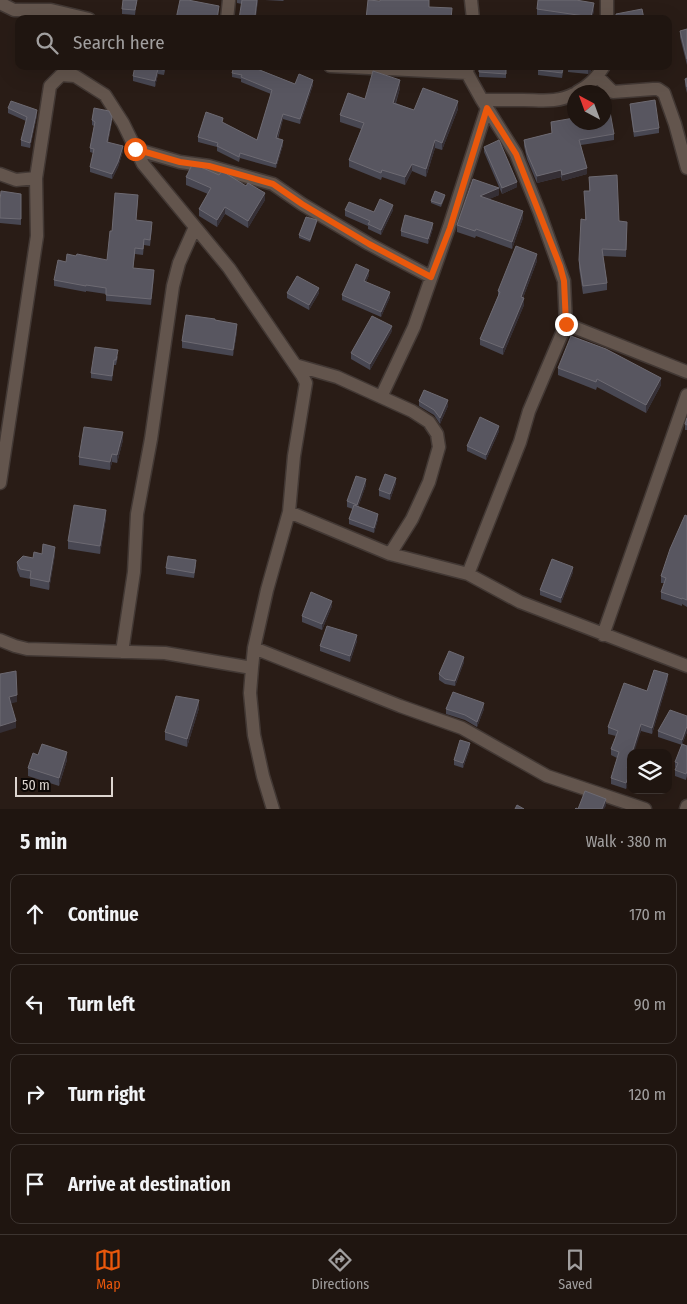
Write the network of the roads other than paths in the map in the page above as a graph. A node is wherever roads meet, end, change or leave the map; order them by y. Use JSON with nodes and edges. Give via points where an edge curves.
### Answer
{"nodes":[{"id":1,"x":229,"y":0,"type":"edge"},
{"id":2,"x":471,"y":0,"type":"edge"},
{"id":3,"x":607,"y":0,"type":"edge"},
{"id":4,"x":0,"y":2,"type":"edge"},
{"id":5,"x":72,"y":15,"type":"edge"},
{"id":6,"x":227,"y":15,"type":"edge"},
{"id":7,"x":473,"y":15,"type":"edge"},
{"id":8,"x":607,"y":15,"type":"edge"},
{"id":9,"x":468,"y":70,"type":"edge"},
{"id":10,"x":601,"y":71,"type":"edge"},
{"id":11,"x":588,"y":85,"type":"edge"},
{"id":12,"x":567,"y":98,"type":"edge"},
{"id":13,"x":485,"y":104,"type":"junction"},
{"id":14,"x":135,"y":149,"type":"junction"},
{"id":15,"x":687,"y":168,"type":"edge"},
{"id":16,"x":0,"y":174,"type":"edge"},
{"id":17,"x":36,"y":178,"type":"junction"},
{"id":18,"x":195,"y":227,"type":"junction"},
{"id":19,"x":431,"y":277,"type":"junction"},
{"id":20,"x":566,"y":324,"type":"junction"},
{"id":21,"x":295,"y":365,"type":"junction"},
{"id":22,"x":687,"y":372,"type":"edge"},
{"id":23,"x":687,"y":395,"type":"edge"},
{"id":24,"x":381,"y":397,"type":"junction"},
{"id":25,"x":0,"y":483,"type":"edge"},
{"id":26,"x":289,"y":512,"type":"junction"},
{"id":27,"x":390,"y":554,"type":"junction"},
{"id":28,"x":468,"y":574,"type":"junction"},
{"id":29,"x":604,"y":635,"type":"junction"},
{"id":30,"x":0,"y":640,"type":"edge"},
{"id":31,"x":254,"y":648,"type":"junction"},
{"id":32,"x":122,"y":652,"type":"junction"},
{"id":33,"x":687,"y":666,"type":"edge"},
{"id":34,"x":252,"y":668,"type":"junction"},
{"id":35,"x":274,"y":809,"type":"edge"},
{"id":36,"x":646,"y":809,"type":"edge"}],
"edges":[{"from":1,"to":6,"type":"street"},
{"from":2,"to":7,"type":"street"},
{"from":3,"to":8,"type":"street"},
{"from":4,"to":5,"type":"street","via":[[14,10],[51,10]]},
{"from":9,"to":13,"type":"street"},
{"from":10,"to":11,"type":"street"},
{"from":10,"to":15,"type":"street","via":[[613,92],[658,89],[664,93]]},
{"from":12,"to":13,"type":"street"},
{"from":13,"to":19,"type":"street","via":[[450,228]]},
{"from":13,"to":20,"type":"street","via":[[516,154],[560,266]]},
{"from":14,"to":17,"type":"street","via":[[105,95],[75,76],[62,75],[50,86]]},
{"from":14,"to":18,"type":"street","via":[[149,172]]},
{"from":14,"to":19,"type":"street","via":[[273,184],[369,244]]},
{"from":16,"to":17,"type":"street","via":[[16,180]]},
{"from":17,"to":25,"type":"street","via":[[37,236]]},
{"from":18,"to":21,"type":"street","via":[[229,268]]},
{"from":18,"to":32,"type":"street","via":[[173,286],[137,514],[134,572]]},
{"from":19,"to":24,"type":"street","via":[[414,327]]},
{"from":20,"to":22,"type":"street"},
{"from":20,"to":28,"type":"street","via":[[529,411]]},
{"from":21,"to":24,"type":"street","via":[[337,377]]},
{"from":21,"to":26,"type":"street","via":[[306,390],[294,456]]},
{"from":23,"to":29,"type":"street"},
{"from":24,"to":27,"type":"street","via":[[429,422],[438,434],[439,446],[429,482],[412,519]]},
{"from":26,"to":27,"type":"street"},
{"from":26,"to":31,"type":"street"},
{"from":27,"to":28,"type":"street"},
{"from":28,"to":29,"type":"street","via":[[520,602]]},
{"from":29,"to":33,"type":"street"},
{"from":30,"to":32,"type":"street","via":[[27,649]]},
{"from":31,"to":34,"type":"street"},
{"from":31,"to":36,"type":"street","via":[[462,728],[547,776]]},
{"from":32,"to":34,"type":"street","via":[[165,654]]},
{"from":34,"to":35,"type":"street","via":[[250,693],[254,736]]}]}
